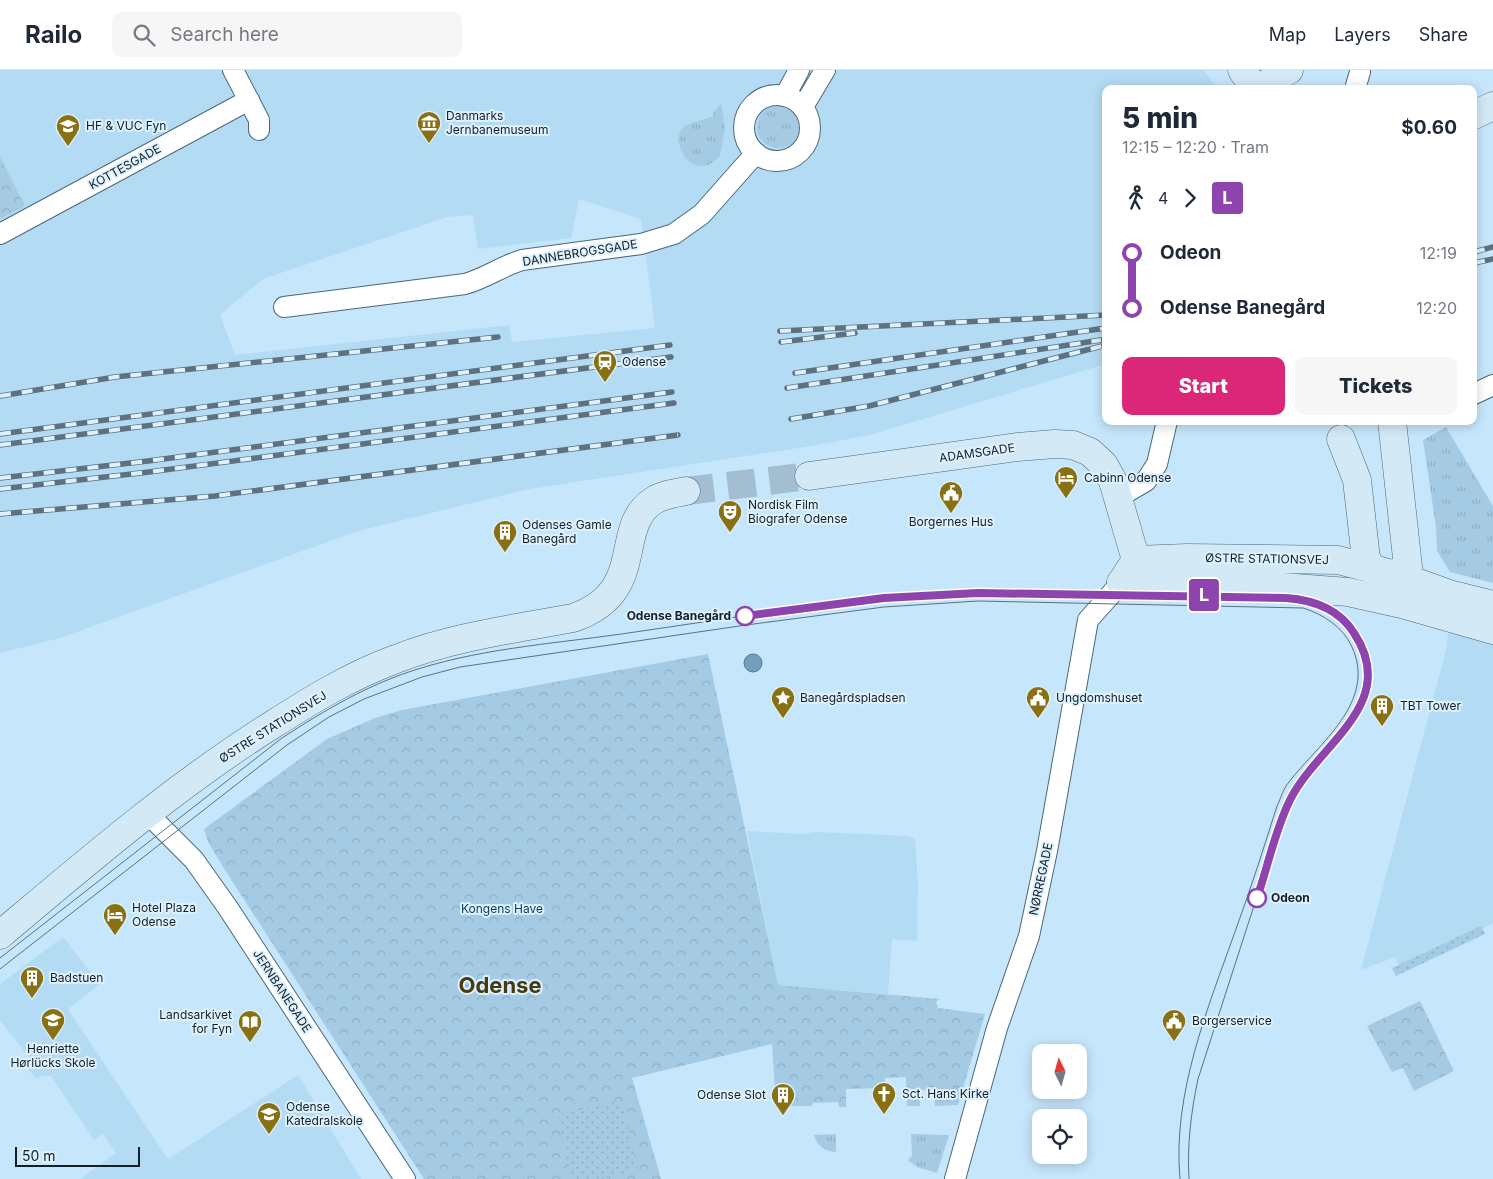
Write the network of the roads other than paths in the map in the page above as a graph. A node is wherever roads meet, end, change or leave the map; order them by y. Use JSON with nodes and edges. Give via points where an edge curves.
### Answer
{"nodes":[{"id":1,"x":233,"y":70,"type":"edge"},
{"id":2,"x":799,"y":70,"type":"edge"},
{"id":3,"x":825,"y":70,"type":"edge"},
{"id":4,"x":1284,"y":76,"type":"edge"},
{"id":5,"x":1251,"y":79,"type":"edge"},
{"id":6,"x":785,"y":96,"type":"junction"},
{"id":7,"x":249,"y":100,"type":"junction"},
{"id":8,"x":1493,"y":106,"type":"edge"},
{"id":9,"x":803,"y":107,"type":"junction"},
{"id":10,"x":1477,"y":114,"type":"edge"},
{"id":11,"x":259,"y":130,"type":"dead end"},
{"id":12,"x":756,"y":153,"type":"junction"},
{"id":13,"x":0,"y":234,"type":"edge"},
{"id":14,"x":284,"y":307,"type":"dead end"},
{"id":15,"x":1493,"y":385,"type":"edge"},
{"id":16,"x":1477,"y":393,"type":"edge"},
{"id":17,"x":1166,"y":425,"type":"edge"},
{"id":18,"x":1392,"y":425,"type":"edge"},
{"id":19,"x":1340,"y":430,"type":"edge"},
{"id":20,"x":809,"y":476,"type":"tunnel mouth"},
{"id":21,"x":686,"y":491,"type":"tunnel mouth"},
{"id":22,"x":1119,"y":497,"type":"junction"},
{"id":23,"x":1136,"y":560,"type":"junction"},
{"id":24,"x":1338,"y":560,"type":"junction"},
{"id":25,"x":1382,"y":574,"type":"junction"},
{"id":26,"x":1121,"y":582,"type":"junction"},
{"id":27,"x":1232,"y":584,"type":"junction"},
{"id":28,"x":1402,"y":604,"type":"junction"},
{"id":29,"x":1493,"y":605,"type":"edge"},
{"id":30,"x":1493,"y":630,"type":"edge"},
{"id":31,"x":147,"y":813,"type":"junction"},
{"id":32,"x":0,"y":935,"type":"edge"},
{"id":33,"x":405,"y":1179,"type":"edge"},
{"id":34,"x":955,"y":1179,"type":"edge"}],
"edges":[{"from":1,"to":7,"type":"street"},
{"from":2,"to":6,"type":"street"},
{"from":3,"to":9,"type":"street"},
{"from":4,"to":5,"type":"street"},
{"from":6,"to":9,"type":"street"},
{"from":6,"to":12,"type":"street","via":[[764,98],[750,109],[744,127]]},
{"from":7,"to":11,"type":"street","via":[[259,120]]},
{"from":7,"to":13,"type":"street","name":"KOTTESGADE"},
{"from":8,"to":10,"type":"street"},
{"from":9,"to":12,"type":"street","via":[[810,126],[808,139],[800,151],[788,159],[774,160]]},
{"from":12,"to":14,"type":"street","name":"DANNEBROGSGADE","via":[[702,214],[674,234],[641,244],[522,260],[465,284]]},
{"from":15,"to":16,"type":"street"},
{"from":17,"to":22,"type":"street","via":[[1157,464],[1146,481]]},
{"from":18,"to":25,"type":"street","via":[[1408,568]]},
{"from":19,"to":24,"type":"street","via":[[1351,549],[1348,555]]},
{"from":19,"to":25,"type":"street","via":[[1356,480],[1366,560]]},
{"from":20,"to":22,"type":"street","name":"ADAMSGADE","via":[[1017,447],[1073,445],[1090,452],[1104,465]]},
{"from":21,"to":31,"type":"street","name":"ØSTRE STATIONSVEJ","via":[[660,498],[645,508],[635,528],[622,575],[603,603],[592,611],[572,618],[440,643],[363,673],[258,733]]},
{"from":22,"to":23,"type":"street","name":"ADAMSGADE"},
{"from":23,"to":24,"type":"street","name":"ØSTRE STATIONSVEJ"},
{"from":23,"to":26,"type":"street"},
{"from":24,"to":25,"type":"street","name":"ØSTRE STATIONSVEJ"},
{"from":25,"to":27,"type":"street","via":[[1356,583],[1263,574]]},
{"from":25,"to":28,"type":"street"},
{"from":25,"to":29,"type":"street","name":"ØSTRE STATIONSVEJ"},
{"from":26,"to":27,"type":"street","name":"ØSTRE STATIONSVEJ"},
{"from":26,"to":34,"type":"street","name":"NØRREGADE","via":[[1088,620],[1029,936],[997,1028]]},
{"from":27,"to":28,"type":"street","name":"ØSTRE STATIONSVEJ","via":[[1348,592]]},
{"from":28,"to":30,"type":"street","name":"ØSTRE STATIONSVEJ"},
{"from":31,"to":32,"type":"street","name":"ØSTRE STATIONSVEJ"},
{"from":31,"to":33,"type":"street","name":"JERNBANEGADE","via":[[194,860],[228,908]]}]}
